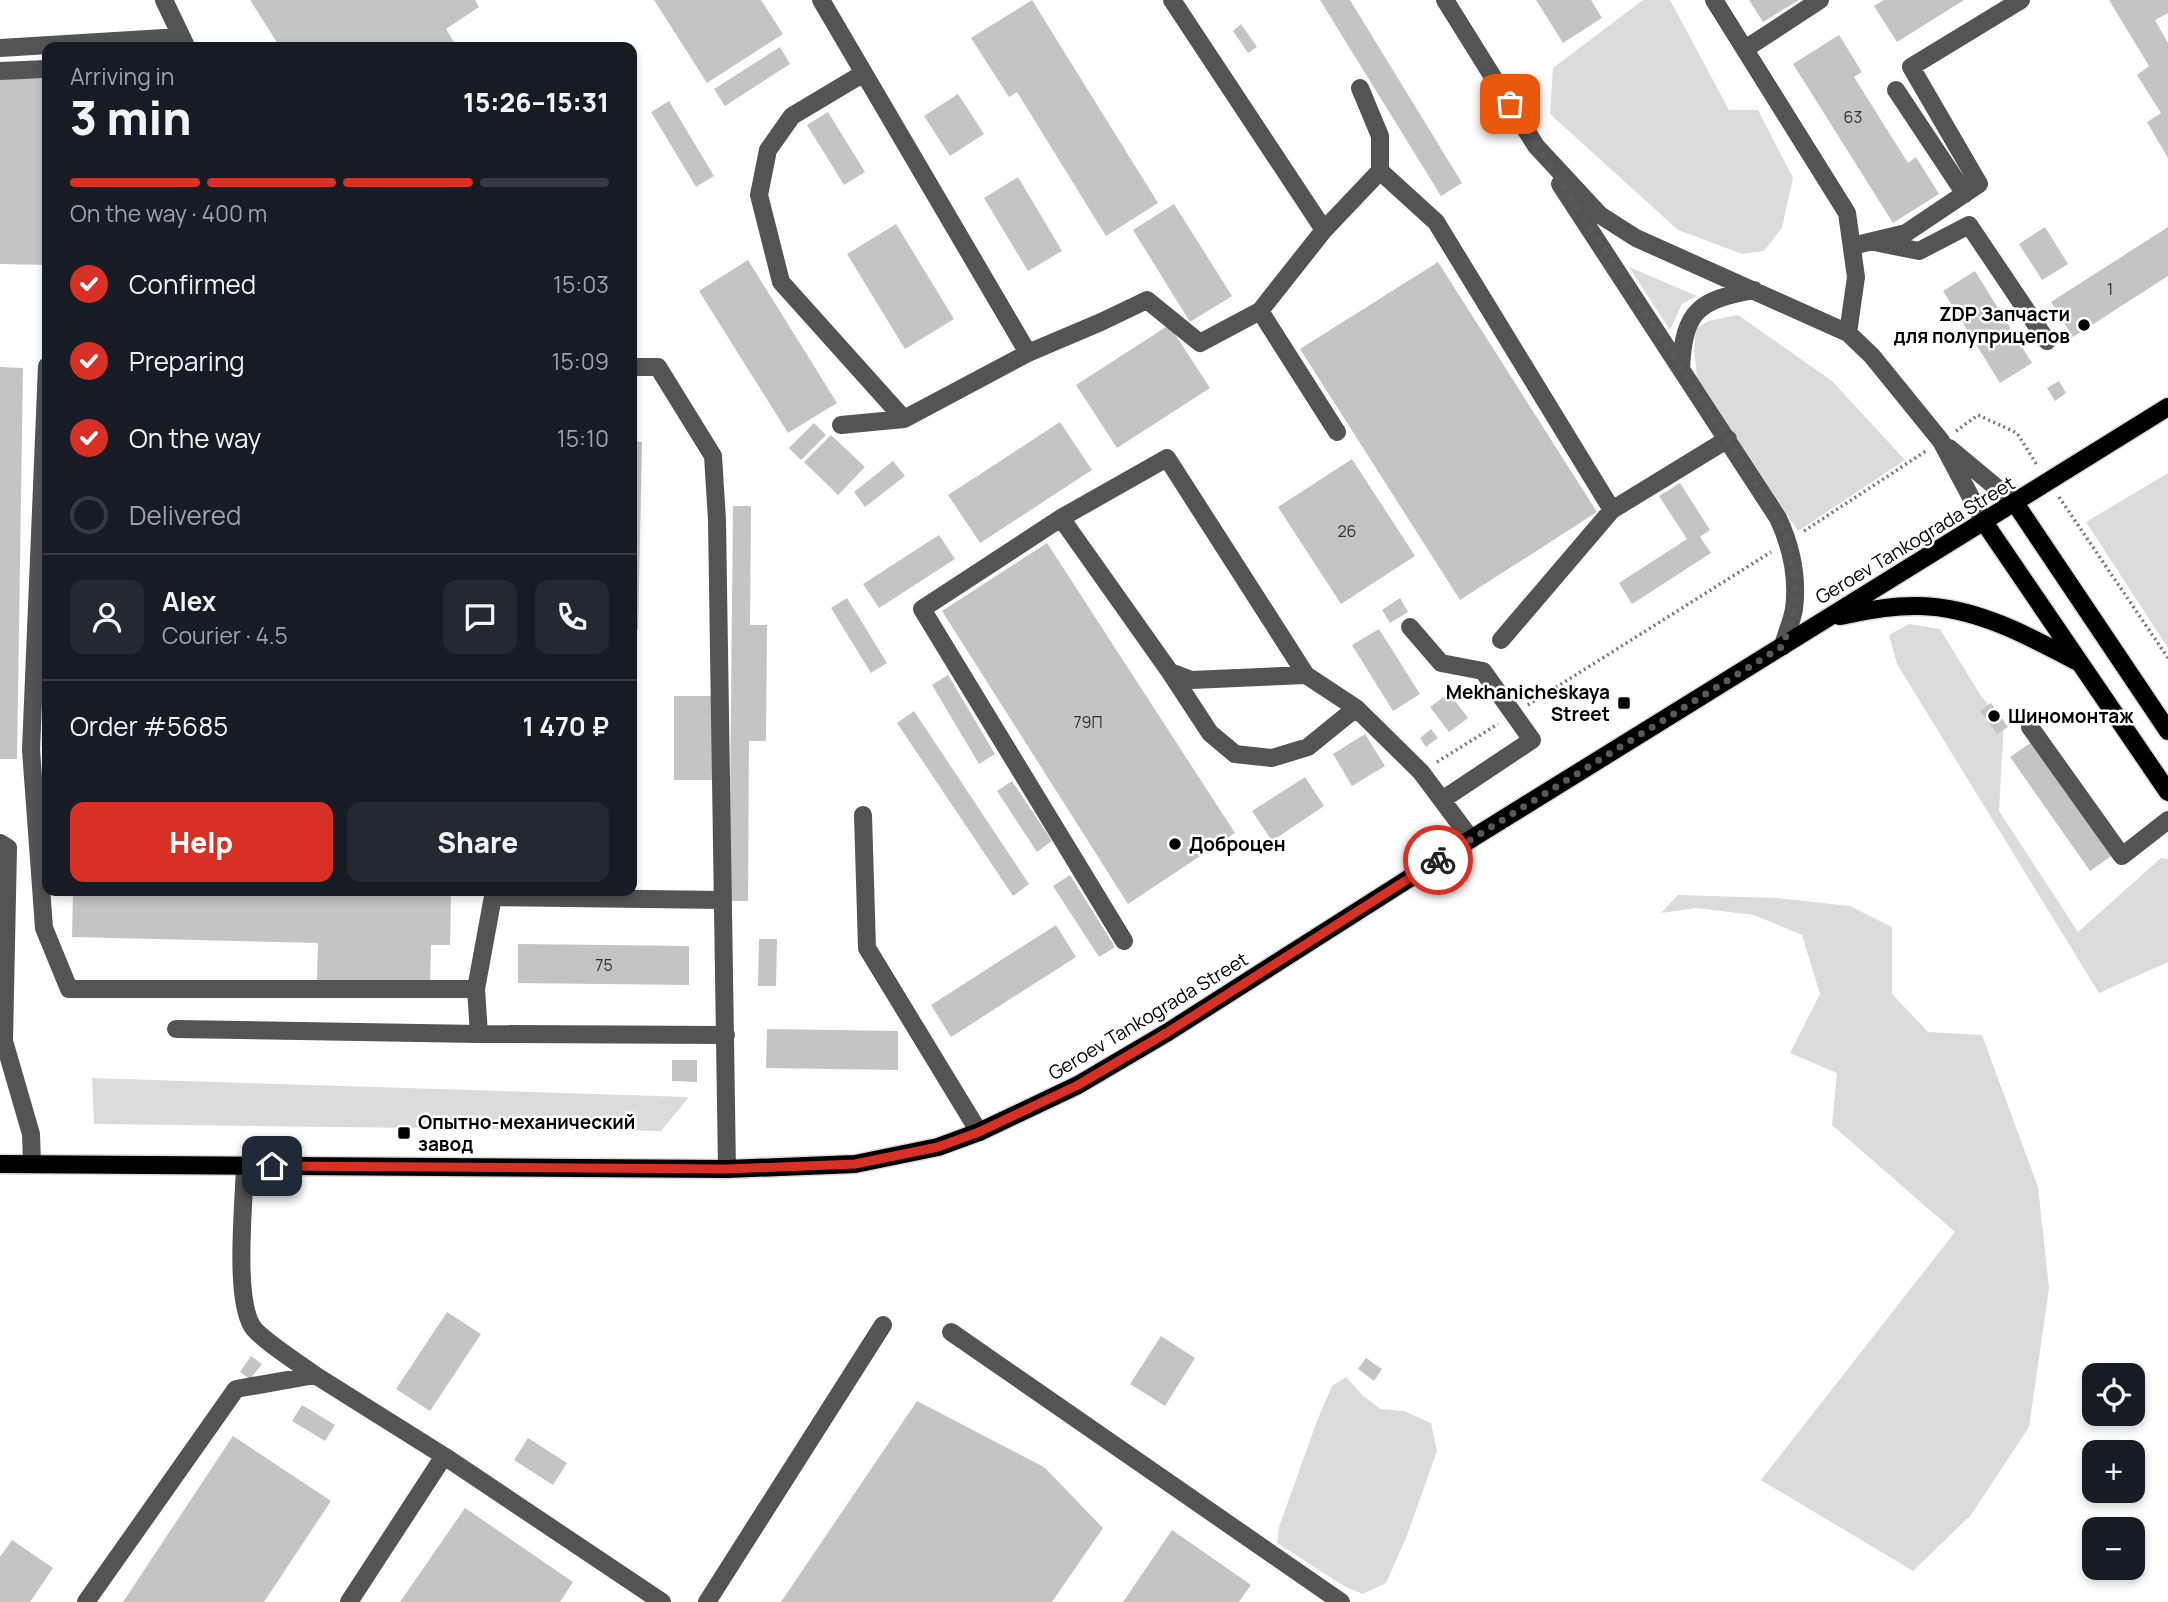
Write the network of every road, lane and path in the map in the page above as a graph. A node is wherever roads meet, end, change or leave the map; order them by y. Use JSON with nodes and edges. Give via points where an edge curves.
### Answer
{"nodes":[{"id":1,"x":164,"y":0,"type":"edge"},
{"id":2,"x":821,"y":0,"type":"edge"},
{"id":3,"x":1172,"y":0,"type":"edge"},
{"id":4,"x":1445,"y":0,"type":"edge"},
{"id":5,"x":1714,"y":0,"type":"edge"},
{"id":6,"x":1820,"y":0,"type":"edge"},
{"id":7,"x":2021,"y":0,"type":"edge"},
{"id":8,"x":184,"y":42,"type":"edge"},
{"id":9,"x":42,"y":47,"type":"edge"},
{"id":10,"x":0,"y":48,"type":"edge"},
{"id":11,"x":1745,"y":49,"type":"junction"},
{"id":12,"x":42,"y":69,"type":"edge"},
{"id":13,"x":0,"y":71,"type":"edge"},
{"id":14,"x":864,"y":73,"type":"junction"},
{"id":15,"x":1360,"y":88,"type":"dead end"},
{"id":16,"x":1896,"y":90,"type":"dead end"},
{"id":17,"x":1536,"y":146,"type":"junction"},
{"id":18,"x":1380,"y":171,"type":"junction"},
{"id":19,"x":1965,"y":194,"type":"junction"},
{"id":20,"x":1324,"y":230,"type":"junction"},
{"id":21,"x":1872,"y":242,"type":"junction"},
{"id":22,"x":1852,"y":246,"type":"junction"},
{"id":23,"x":1754,"y":290,"type":"junction"},
{"id":24,"x":1260,"y":311,"type":"junction"},
{"id":25,"x":1848,"y":333,"type":"junction"},
{"id":26,"x":2047,"y":341,"type":"dead end"},
{"id":27,"x":1028,"y":353,"type":"junction"},
{"id":28,"x":637,"y":367,"type":"edge"},
{"id":29,"x":1681,"y":369,"type":"junction"},
{"id":30,"x":2168,"y":407,"type":"edge"},
{"id":31,"x":904,"y":419,"type":"junction"},
{"id":32,"x":841,"y":425,"type":"dead end"},
{"id":33,"x":1336,"y":432,"type":"dead end"},
{"id":34,"x":1728,"y":439,"type":"junction"},
{"id":35,"x":1941,"y":442,"type":"junction"},
{"id":36,"x":2048,"y":482,"type":"junction"},
{"id":37,"x":42,"y":486,"type":"edge"},
{"id":38,"x":2015,"y":503,"type":"junction"},
{"id":39,"x":1612,"y":510,"type":"junction"},
{"id":40,"x":1061,"y":519,"type":"junction"},
{"id":41,"x":1984,"y":522,"type":"junction"},
{"id":42,"x":1789,"y":541,"type":"junction"},
{"id":43,"x":1826,"y":619,"type":"junction"},
{"id":44,"x":1410,"y":627,"type":"dead end"},
{"id":45,"x":1501,"y":640,"type":"dead end"},
{"id":46,"x":1783,"y":646,"type":"junction"},
{"id":47,"x":2168,"y":658,"type":"edge"},
{"id":48,"x":2080,"y":663,"type":"junction"},
{"id":49,"x":1171,"y":672,"type":"junction"},
{"id":50,"x":1306,"y":675,"type":"junction"},
{"id":51,"x":1356,"y":708,"type":"junction"},
{"id":52,"x":1513,"y":714,"type":"junction"},
{"id":53,"x":2030,"y":727,"type":"dead end"},
{"id":54,"x":2168,"y":731,"type":"edge"},
{"id":55,"x":1421,"y":772,"type":"junction"},
{"id":56,"x":2168,"y":792,"type":"edge"},
{"id":57,"x":1442,"y":800,"type":"junction"},
{"id":58,"x":863,"y":815,"type":"dead end"},
{"id":59,"x":2168,"y":820,"type":"edge"},
{"id":60,"x":1471,"y":839,"type":"junction"},
{"id":61,"x":0,"y":843,"type":"edge"},
{"id":62,"x":493,"y":896,"type":"edge"},
{"id":63,"x":570,"y":896,"type":"edge"},
{"id":64,"x":723,"y":900,"type":"junction"},
{"id":65,"x":1124,"y":941,"type":"dead end"},
{"id":66,"x":476,"y":989,"type":"junction"},
{"id":67,"x":176,"y":1028,"type":"dead end"},
{"id":68,"x":479,"y":1034,"type":"junction"},
{"id":69,"x":726,"y":1035,"type":"junction"},
{"id":70,"x":2,"y":1041,"type":"edge"},
{"id":71,"x":979,"y":1132,"type":"junction"},
{"id":72,"x":0,"y":1164,"type":"edge"},
{"id":73,"x":32,"y":1164,"type":"junction"},
{"id":74,"x":246,"y":1166,"type":"junction"},
{"id":75,"x":727,"y":1169,"type":"junction"},
{"id":76,"x":883,"y":1325,"type":"dead end"},
{"id":77,"x":951,"y":1332,"type":"dead end"},
{"id":78,"x":315,"y":1375,"type":"junction"},
{"id":79,"x":444,"y":1456,"type":"junction"},
{"id":80,"x":86,"y":1602,"type":"edge"},
{"id":81,"x":349,"y":1602,"type":"edge"},
{"id":82,"x":662,"y":1602,"type":"edge"},
{"id":83,"x":707,"y":1602,"type":"edge"},
{"id":84,"x":1341,"y":1602,"type":"edge"}],
"edges":[{"from":1,"to":8,"type":"street"},
{"from":2,"to":14,"type":"street"},
{"from":3,"to":20,"type":"street"},
{"from":4,"to":17,"type":"street"},
{"from":5,"to":11,"type":"street"},
{"from":6,"to":11,"type":"street"},
{"from":7,"to":19,"type":"street","via":[[1911,67],[1979,184]]},
{"from":9,"to":10,"type":"street"},
{"from":11,"to":22,"type":"street","via":[[1847,213]]},
{"from":12,"to":13,"type":"street"},
{"from":14,"to":27,"type":"street"},
{"from":14,"to":31,"type":"street","via":[[792,117],[768,150],[759,195],[781,282]]},
{"from":15,"to":18,"type":"street","via":[[1380,136]]},
{"from":16,"to":19,"type":"street"},
{"from":17,"to":23,"type":"street","via":[[1600,215],[1615,225]]},
{"from":17,"to":29,"type":"street"},
{"from":18,"to":20,"type":"street"},
{"from":18,"to":39,"type":"street","via":[[1436,222]]},
{"from":19,"to":21,"type":"street","via":[[1906,233]]},
{"from":20,"to":24,"type":"street"},
{"from":21,"to":22,"type":"street"},
{"from":21,"to":26,"type":"street","via":[[1919,251],[1969,225]]},
{"from":22,"to":25,"type":"street","via":[[1856,276]]},
{"from":23,"to":25,"type":"street"},
{"from":23,"to":29,"type":"street","via":[[1710,301],[1693,316],[1682,340]]},
{"from":24,"to":27,"type":"street","via":[[1200,343],[1147,300]]},
{"from":24,"to":33,"type":"street"},
{"from":25,"to":35,"type":"street"},
{"from":27,"to":31,"type":"street"},
{"from":28,"to":64,"type":"street","via":[[658,367],[713,456]]},
{"from":29,"to":34,"type":"street"},
{"from":30,"to":36,"type":"main road","name":"Geroev Tankograda Street"},
{"from":31,"to":32,"type":"street"},
{"from":34,"to":39,"type":"street"},
{"from":34,"to":42,"type":"street"},
{"from":35,"to":36,"type":"path","via":[[1978,415],[2017,433]]},
{"from":35,"to":38,"type":"street"},
{"from":35,"to":41,"type":"street"},
{"from":35,"to":42,"type":"path"},
{"from":36,"to":38,"type":"main road","name":"Geroev Tankograda Street"},
{"from":36,"to":47,"type":"path"},
{"from":37,"to":66,"type":"street","via":[[31,750],[44,928],[69,989]]},
{"from":38,"to":41,"type":"main road","name":"Geroev Tankograda Street"},
{"from":38,"to":54,"type":"main road"},
{"from":39,"to":45,"type":"street"},
{"from":40,"to":49,"type":"street"},
{"from":40,"to":50,"type":"street","via":[[1167,458]]},
{"from":40,"to":65,"type":"street","via":[[922,609]]},
{"from":41,"to":43,"type":"main road","name":"Geroev Tankograda Street"},
{"from":41,"to":48,"type":"main road"},
{"from":42,"to":46,"type":"street","via":[[1794,610]]},
{"from":42,"to":52,"type":"path"},
{"from":43,"to":46,"type":"main road","name":"Geroev Tankograda Street"},
{"from":43,"to":48,"type":"main road","via":[[1883,607],[1954,610],[1995,623]]},
{"from":44,"to":52,"type":"street","via":[[1441,663],[1483,671]]},
{"from":46,"to":60,"type":"main road","name":"Geroev Tankograda Street"},
{"from":48,"to":56,"type":"main road"},
{"from":49,"to":50,"type":"street","via":[[1191,680]]},
{"from":49,"to":51,"type":"street","via":[[1210,733],[1236,754],[1272,758],[1308,747]]},
{"from":50,"to":51,"type":"street"},
{"from":51,"to":55,"type":"street"},
{"from":52,"to":55,"type":"path"},
{"from":52,"to":57,"type":"street","via":[[1532,740]]},
{"from":53,"to":59,"type":"street","via":[[2122,856]]},
{"from":55,"to":57,"type":"street"},
{"from":57,"to":60,"type":"street"},
{"from":58,"to":71,"type":"street","via":[[867,947]]},
{"from":60,"to":71,"type":"main road","name":"Geroev Tankograda Street","via":[[1168,1032],[1078,1085]]},
{"from":61,"to":70,"type":"street","via":[[8,848]]},
{"from":62,"to":66,"type":"street"},
{"from":63,"to":64,"type":"street"},
{"from":64,"to":69,"type":"street"},
{"from":66,"to":68,"type":"street"},
{"from":67,"to":68,"type":"street"},
{"from":68,"to":69,"type":"street"},
{"from":69,"to":75,"type":"street"},
{"from":70,"to":73,"type":"street","via":[[31,1134]]},
{"from":71,"to":75,"type":"main road","name":"Geroev Tankograda Street","via":[[938,1147],[855,1164]]},
{"from":72,"to":73,"type":"main road","name":"Geroev Tankograda Street"},
{"from":73,"to":74,"type":"main road","name":"Geroev Tankograda Street"},
{"from":74,"to":75,"type":"main road","name":"Geroev Tankograda Street"},
{"from":74,"to":78,"type":"street","via":[[242,1289],[247,1315],[253,1328]]},
{"from":76,"to":83,"type":"street"},
{"from":77,"to":84,"type":"street"},
{"from":78,"to":79,"type":"street"},
{"from":78,"to":80,"type":"street","via":[[236,1389]]},
{"from":79,"to":81,"type":"street"},
{"from":79,"to":82,"type":"street"}]}
